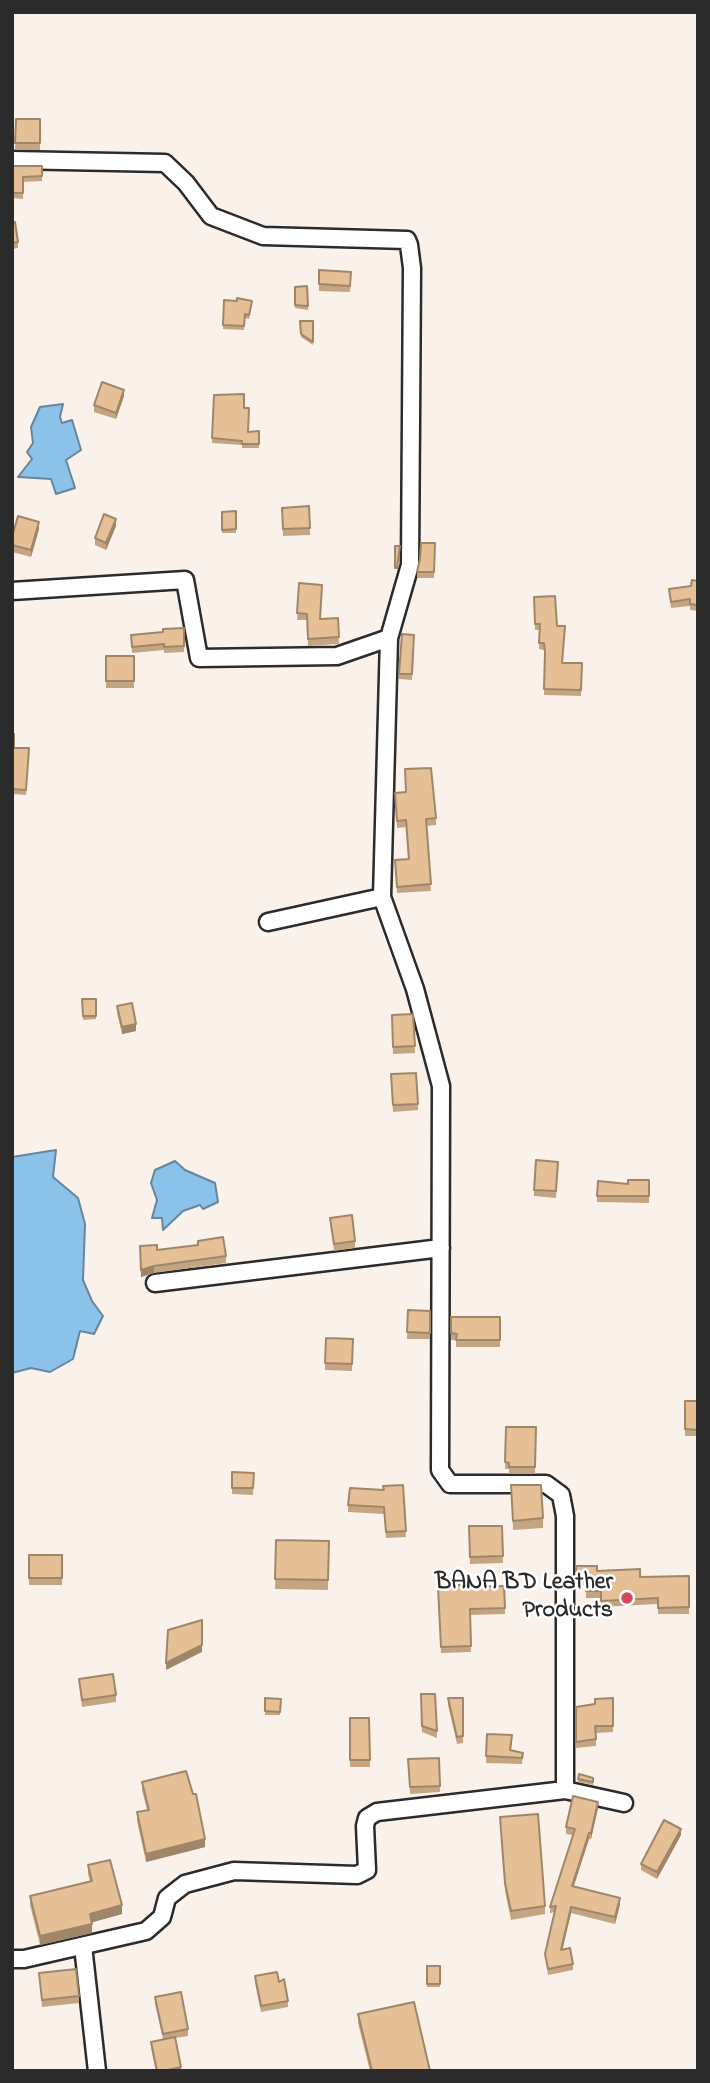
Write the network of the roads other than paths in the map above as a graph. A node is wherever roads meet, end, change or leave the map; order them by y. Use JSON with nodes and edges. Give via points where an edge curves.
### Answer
{"nodes":[{"id":1,"x":12,"y":160,"type":"edge"},
{"id":2,"x":12,"y":591,"type":"edge"},
{"id":3,"x":389,"y":638,"type":"junction"},
{"id":4,"x":382,"y":897,"type":"junction"},
{"id":5,"x":268,"y":922,"type":"dead end"},
{"id":6,"x":442,"y":1248,"type":"junction"},
{"id":7,"x":155,"y":1283,"type":"dead end"},
{"id":8,"x":565,"y":1790,"type":"junction"},
{"id":9,"x":624,"y":1804,"type":"dead end"},
{"id":10,"x":83,"y":1946,"type":"junction"},
{"id":11,"x":12,"y":1959,"type":"edge"},
{"id":12,"x":97,"y":2071,"type":"edge"}],
"edges":[{"from":1,"to":3,"type":"street","via":[[165,163],[211,216],[263,236],[407,240],[412,268],[410,565]]},
{"from":2,"to":3,"type":"street","via":[[186,580],[199,658],[337,656]]},
{"from":3,"to":4,"type":"street"},
{"from":4,"to":5,"type":"street"},
{"from":4,"to":6,"type":"street","via":[[415,989],[442,1086]]},
{"from":6,"to":7,"type":"street"},
{"from":6,"to":8,"type":"street","via":[[440,1470],[450,1484],[546,1484],[561,1495],[565,1516]]},
{"from":8,"to":9,"type":"street"},
{"from":8,"to":10,"type":"street","via":[[377,1812],[367,1818],[365,1826],[367,1870],[357,1875],[234,1871],[186,1884],[167,1898],[162,1917],[146,1931]]},
{"from":10,"to":11,"type":"street"},
{"from":10,"to":12,"type":"street"}]}
